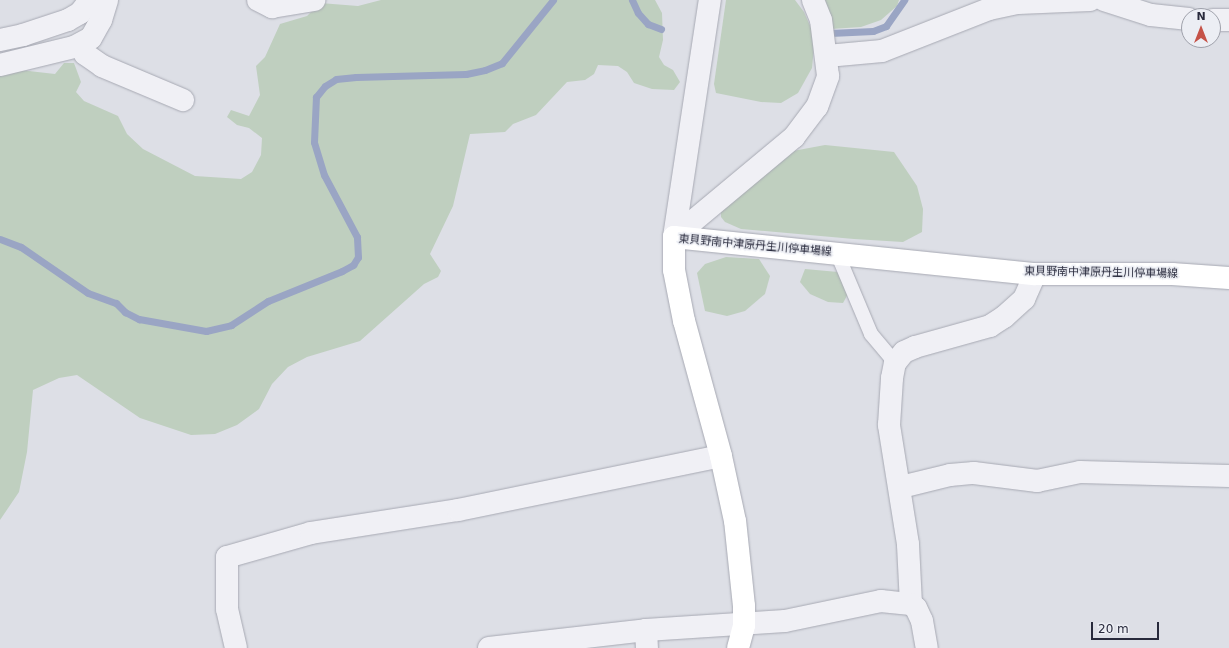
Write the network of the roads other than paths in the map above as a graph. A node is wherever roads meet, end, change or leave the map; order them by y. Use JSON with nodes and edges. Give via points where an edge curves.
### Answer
{"nodes":[{"id":1,"x":90,"y":0,"type":"edge"},
{"id":2,"x":107,"y":0,"type":"edge"},
{"id":3,"x":258,"y":0,"type":"edge"},
{"id":4,"x":314,"y":0,"type":"edge"},
{"id":5,"x":710,"y":0,"type":"edge"},
{"id":6,"x":813,"y":0,"type":"edge"},
{"id":7,"x":1090,"y":0,"type":"edge"},
{"id":8,"x":1104,"y":0,"type":"edge"},
{"id":9,"x":1181,"y":18,"type":"edge"},
{"id":10,"x":0,"y":40,"type":"edge"},
{"id":11,"x":81,"y":44,"type":"junction"},
{"id":12,"x":827,"y":56,"type":"junction"},
{"id":13,"x":0,"y":65,"type":"edge"},
{"id":14,"x":183,"y":100,"type":"dead end"},
{"id":15,"x":674,"y":237,"type":"junction"},
{"id":16,"x":837,"y":253,"type":"junction"},
{"id":17,"x":1035,"y":274,"type":"junction"},
{"id":18,"x":1229,"y":278,"type":"edge"},
{"id":19,"x":895,"y":363,"type":"junction"},
{"id":20,"x":721,"y":456,"type":"junction"},
{"id":21,"x":1229,"y":476,"type":"edge"},
{"id":22,"x":901,"y":487,"type":"junction"},
{"id":23,"x":911,"y":604,"type":"junction"},
{"id":24,"x":744,"y":625,"type":"junction"},
{"id":25,"x":646,"y":639,"type":"edge"},
{"id":26,"x":236,"y":648,"type":"edge"},
{"id":27,"x":489,"y":648,"type":"edge"},
{"id":28,"x":738,"y":648,"type":"edge"},
{"id":29,"x":927,"y":648,"type":"edge"}],
"edges":[{"from":1,"to":10,"type":"street","via":[[80,13],[68,20]]},
{"from":2,"to":11,"type":"street","via":[[101,20],[90,38]]},
{"from":3,"to":4,"type":"street","via":[[272,7]]},
{"from":5,"to":15,"type":"street"},
{"from":6,"to":12,"type":"street","via":[[821,20]]},
{"from":7,"to":12,"type":"street","via":[[1018,3],[989,9],[882,51]]},
{"from":8,"to":9,"type":"street","via":[[1151,15]]},
{"from":11,"to":13,"type":"street"},
{"from":11,"to":14,"type":"street","via":[[85,54],[102,66]]},
{"from":12,"to":15,"type":"street","via":[[828,76],[825,87],[808,122],[794,137]]},
{"from":15,"to":16,"type":"main road","name":"東貝野南中津原丹生川停車場線"},
{"from":15,"to":20,"type":"main road","name":"東貝野南中津原丹生川停車場線","via":[[674,270],[678,295]]},
{"from":16,"to":17,"type":"main road","name":"東貝野南中津原丹生川停車場線"},
{"from":16,"to":19,"type":"lane","via":[[871,334]]},
{"from":17,"to":18,"type":"main road","name":"東貝野南中津原丹生川停車場線","via":[[1172,274]]},
{"from":17,"to":19,"type":"street","via":[[1024,299],[990,326],[915,347],[904,352]]},
{"from":19,"to":22,"type":"street","via":[[889,426]]},
{"from":20,"to":24,"type":"main road","name":"東貝野南中津原丹生川停車場線","via":[[735,521]]},
{"from":20,"to":26,"type":"street","via":[[458,510],[311,534],[227,556],[227,609]]},
{"from":21,"to":22,"type":"street","via":[[1080,472],[1037,481],[974,473],[950,475]]},
{"from":22,"to":23,"type":"street","via":[[908,544]]},
{"from":23,"to":24,"type":"street","via":[[881,601],[785,621]]},
{"from":23,"to":29,"type":"street","via":[[916,608],[922,621]]},
{"from":24,"to":25,"type":"street"},
{"from":24,"to":28,"type":"main road","name":"東貝野南中津原丹生川停車場線"},
{"from":25,"to":27,"type":"street"}]}
